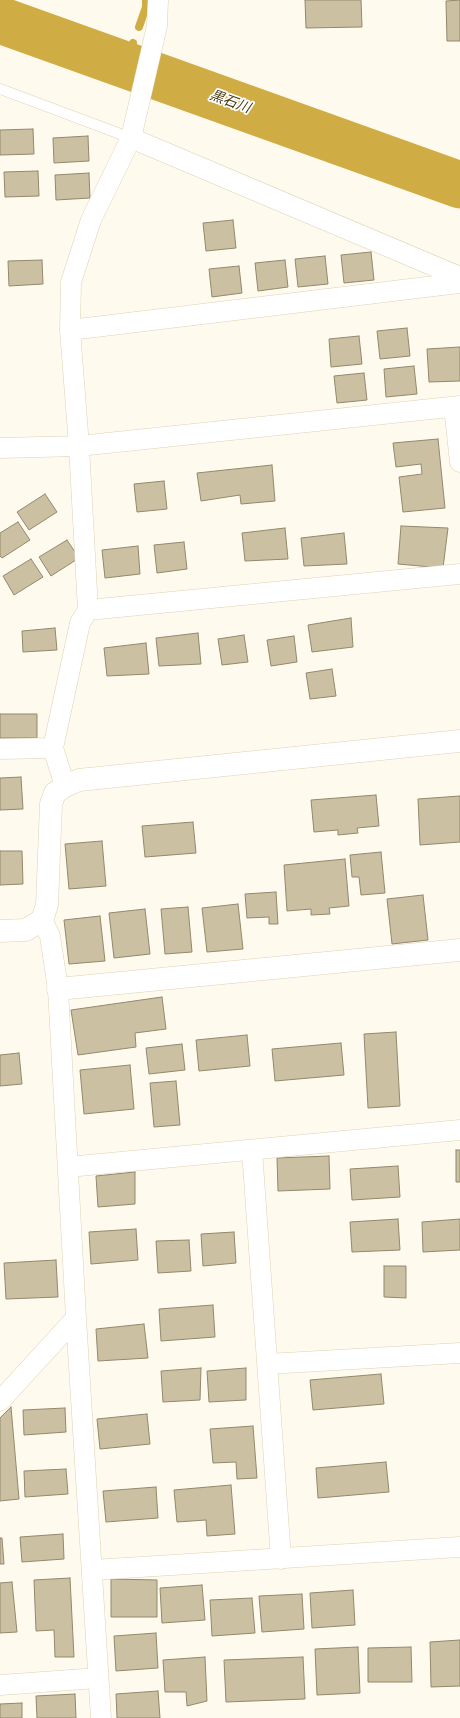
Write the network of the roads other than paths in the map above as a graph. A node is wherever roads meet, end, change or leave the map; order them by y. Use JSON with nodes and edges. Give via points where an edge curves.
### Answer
{"nodes":[{"id":1,"x":158,"y":0,"type":"edge"},
{"id":2,"x":0,"y":89,"type":"edge"},
{"id":3,"x":131,"y":138,"type":"junction"},
{"id":4,"x":460,"y":277,"type":"edge"},
{"id":5,"x":460,"y":283,"type":"edge"},
{"id":6,"x":70,"y":330,"type":"junction"},
{"id":7,"x":457,"y":407,"type":"edge"},
{"id":8,"x":79,"y":446,"type":"junction"},
{"id":9,"x":0,"y":448,"type":"edge"},
{"id":10,"x":460,"y":462,"type":"edge"},
{"id":11,"x":460,"y":574,"type":"edge"},
{"id":12,"x":88,"y":610,"type":"junction"},
{"id":13,"x":460,"y":741,"type":"edge"},
{"id":14,"x":53,"y":748,"type":"junction"},
{"id":15,"x":0,"y":749,"type":"edge"},
{"id":16,"x":66,"y":786,"type":"junction"},
{"id":17,"x":42,"y":920,"type":"junction"},
{"id":18,"x":0,"y":931,"type":"edge"},
{"id":19,"x":460,"y":950,"type":"edge"},
{"id":20,"x":58,"y":988,"type":"junction"},
{"id":21,"x":460,"y":1130,"type":"edge"},
{"id":22,"x":252,"y":1150,"type":"junction"},
{"id":23,"x":68,"y":1167,"type":"junction"},
{"id":24,"x":76,"y":1318,"type":"junction"},
{"id":25,"x":460,"y":1353,"type":"edge"},
{"id":26,"x":267,"y":1364,"type":"junction"},
{"id":27,"x":0,"y":1401,"type":"edge"},
{"id":28,"x":460,"y":1547,"type":"edge"},
{"id":29,"x":281,"y":1558,"type":"junction"},
{"id":30,"x":92,"y":1570,"type":"junction"},
{"id":31,"x":98,"y":1678,"type":"junction"},
{"id":32,"x":0,"y":1685,"type":"edge"},
{"id":33,"x":101,"y":1718,"type":"edge"}],
"edges":[{"from":1,"to":3,"type":"street","via":[[157,26]]},
{"from":2,"to":3,"type":"lane"},
{"from":3,"to":4,"type":"street"},
{"from":3,"to":6,"type":"street","via":[[91,220],[71,282]]},
{"from":5,"to":6,"type":"street"},
{"from":6,"to":8,"type":"street"},
{"from":7,"to":8,"type":"street"},
{"from":7,"to":10,"type":"street"},
{"from":8,"to":9,"type":"street"},
{"from":8,"to":12,"type":"street"},
{"from":11,"to":12,"type":"street"},
{"from":12,"to":14,"type":"street","via":[[80,623]]},
{"from":13,"to":16,"type":"street","via":[[79,780]]},
{"from":14,"to":15,"type":"street"},
{"from":14,"to":16,"type":"street"},
{"from":16,"to":17,"type":"street","via":[[55,793],[51,804],[47,905]]},
{"from":17,"to":18,"type":"street","via":[[26,930]]},
{"from":17,"to":20,"type":"street","via":[[50,936]]},
{"from":19,"to":20,"type":"street"},
{"from":20,"to":23,"type":"street"},
{"from":21,"to":22,"type":"street"},
{"from":22,"to":23,"type":"street"},
{"from":22,"to":26,"type":"street"},
{"from":23,"to":24,"type":"street"},
{"from":24,"to":27,"type":"street"},
{"from":24,"to":30,"type":"street"},
{"from":25,"to":26,"type":"street"},
{"from":26,"to":29,"type":"street"},
{"from":28,"to":29,"type":"street"},
{"from":29,"to":30,"type":"street"},
{"from":30,"to":31,"type":"street"},
{"from":31,"to":32,"type":"street"},
{"from":31,"to":33,"type":"street"}]}
